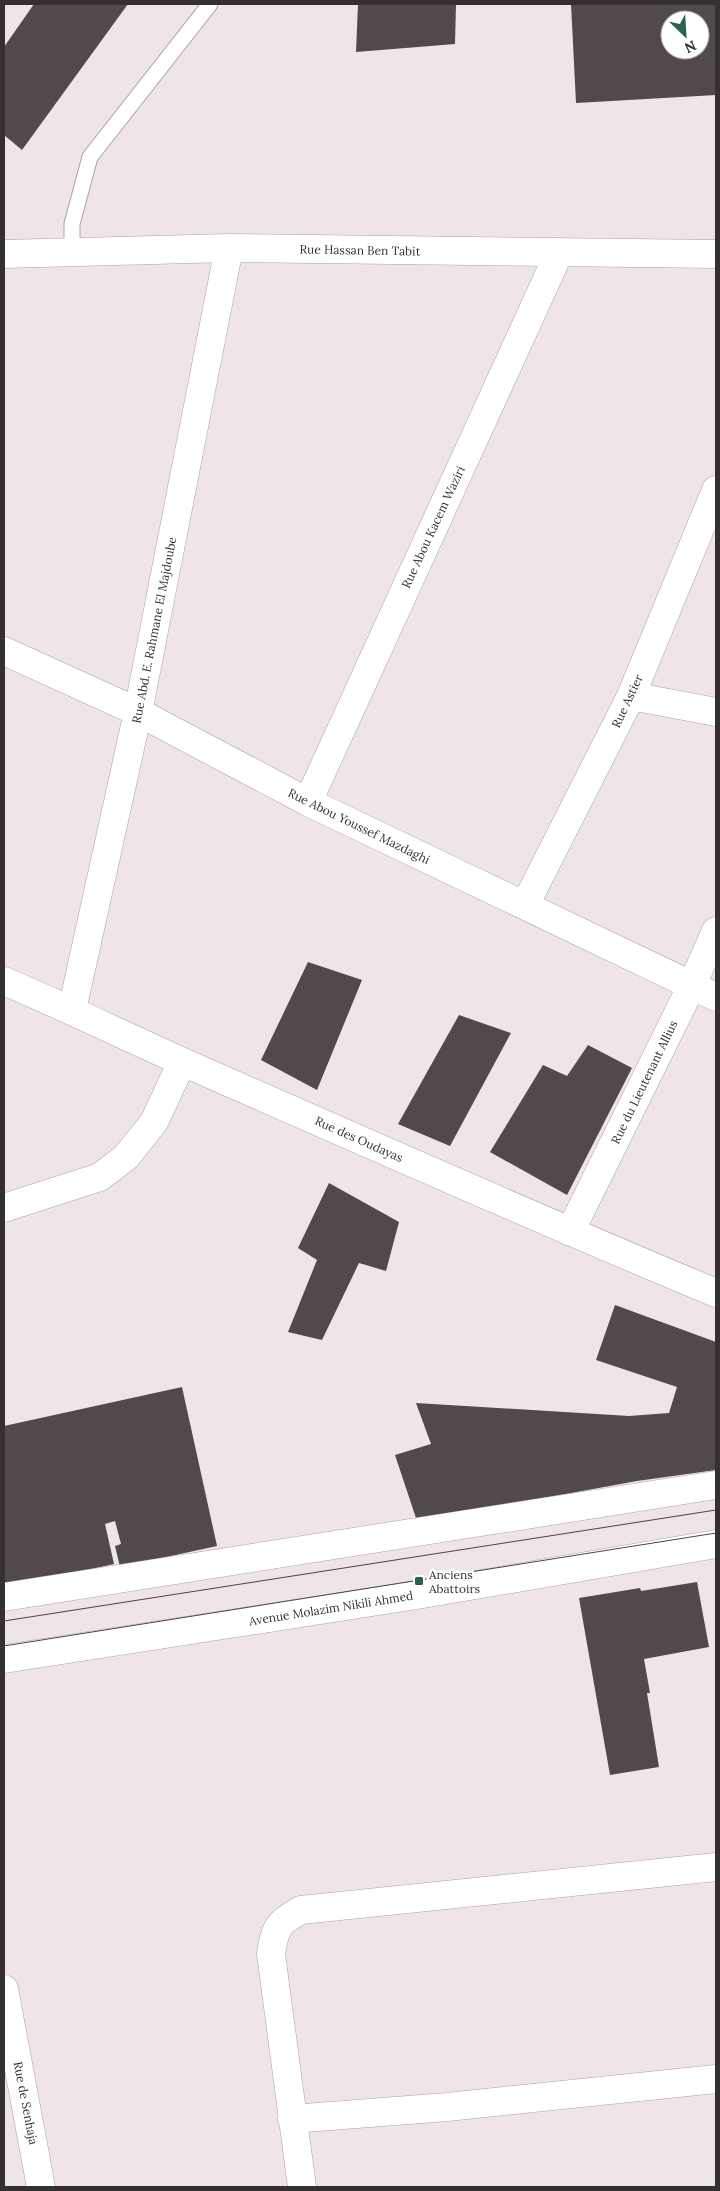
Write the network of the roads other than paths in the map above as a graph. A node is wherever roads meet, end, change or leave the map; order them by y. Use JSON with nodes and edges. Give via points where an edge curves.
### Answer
{"nodes":[{"id":1,"x":210,"y":4,"type":"edge"},
{"id":2,"x":230,"y":248,"type":"junction"},
{"id":3,"x":72,"y":252,"type":"junction"},
{"id":4,"x":559,"y":252,"type":"junction"},
{"id":5,"x":4,"y":254,"type":"edge"},
{"id":6,"x":716,"y":254,"type":"edge"},
{"id":7,"x":716,"y":490,"type":"edge"},
{"id":8,"x":4,"y":651,"type":"edge"},
{"id":9,"x":631,"y":696,"type":"junction"},
{"id":10,"x":138,"y":712,"type":"junction"},
{"id":11,"x":716,"y":712,"type":"edge"},
{"id":12,"x":308,"y":802,"type":"junction"},
{"id":13,"x":525,"y":905,"type":"junction"},
{"id":14,"x":716,"y":931,"type":"edge"},
{"id":15,"x":4,"y":982,"type":"edge"},
{"id":16,"x":692,"y":985,"type":"junction"},
{"id":17,"x":716,"y":997,"type":"edge"},
{"id":18,"x":72,"y":1010,"type":"junction"},
{"id":19,"x":182,"y":1062,"type":"junction"},
{"id":20,"x":4,"y":1208,"type":"edge"},
{"id":21,"x":570,"y":1232,"type":"junction"},
{"id":22,"x":716,"y":1293,"type":"edge"},
{"id":23,"x":716,"y":1486,"type":"edge"},
{"id":24,"x":716,"y":1544,"type":"edge"},
{"id":25,"x":4,"y":1597,"type":"edge"},
{"id":26,"x":4,"y":1659,"type":"edge"},
{"id":27,"x":716,"y":1867,"type":"edge"},
{"id":28,"x":4,"y":1989,"type":"edge"},
{"id":29,"x":716,"y":2079,"type":"edge"},
{"id":30,"x":292,"y":2119,"type":"junction"},
{"id":31,"x":41,"y":2187,"type":"edge"},
{"id":32,"x":302,"y":2187,"type":"edge"}],
"edges":[{"from":1,"to":3,"type":"lane","via":[[90,157],[72,224]]},
{"from":2,"to":3,"type":"street","name":"Rue Hassan Ben Tabit"},
{"from":2,"to":4,"type":"street","name":"Rue Hassan Ben Tabit"},
{"from":2,"to":10,"type":"street","name":"Rue Abd. E. Rahmane El Majdoube"},
{"from":3,"to":5,"type":"street","name":"Rue Hassan Ben Tabit"},
{"from":4,"to":6,"type":"street","name":"Rue Hassan Ben Tabit"},
{"from":4,"to":12,"type":"street","name":"Rue Abou Kacem Waziri"},
{"from":7,"to":9,"type":"street","name":"Rue Astier"},
{"from":8,"to":10,"type":"street","name":"Rue Abou Youssef Mazdaghi"},
{"from":9,"to":11,"type":"street"},
{"from":9,"to":13,"type":"street","name":"Rue Astier"},
{"from":10,"to":12,"type":"street","name":"Rue Abou Youssef Mazdaghi"},
{"from":10,"to":18,"type":"street","name":"Rue Abd. E. Rahmane El Majdoube"},
{"from":12,"to":13,"type":"street","name":"Rue Abou Youssef Mazdaghi"},
{"from":13,"to":16,"type":"street","name":"Rue Abou Youssef Mazdaghi"},
{"from":14,"to":16,"type":"street","name":"Rue du Lieutenant Allius"},
{"from":15,"to":18,"type":"street","name":"Rue des Oudayas"},
{"from":16,"to":17,"type":"street","name":"Rue Abou Youssef Mazdaghi"},
{"from":16,"to":21,"type":"street","name":"Rue du Lieutenant Allius"},
{"from":18,"to":19,"type":"street","name":"Rue des Oudayas"},
{"from":19,"to":20,"type":"street","via":[[154,1122],[126,1157],[100,1177]]},
{"from":19,"to":21,"type":"street","name":"Rue des Oudayas"},
{"from":21,"to":22,"type":"street","name":"Rue des Oudayas"},
{"from":23,"to":25,"type":"street"},
{"from":24,"to":26,"type":"street","name":"Avenue Molazim Nikili Ahmed","via":[[423,1594]]},
{"from":27,"to":30,"type":"street","via":[[301,1910],[283,1920],[274,1931],[270,1954]]},
{"from":28,"to":31,"type":"street","name":"Rue de Senhaja"},
{"from":29,"to":30,"type":"street","via":[[448,2107]]},
{"from":30,"to":32,"type":"street"}]}
